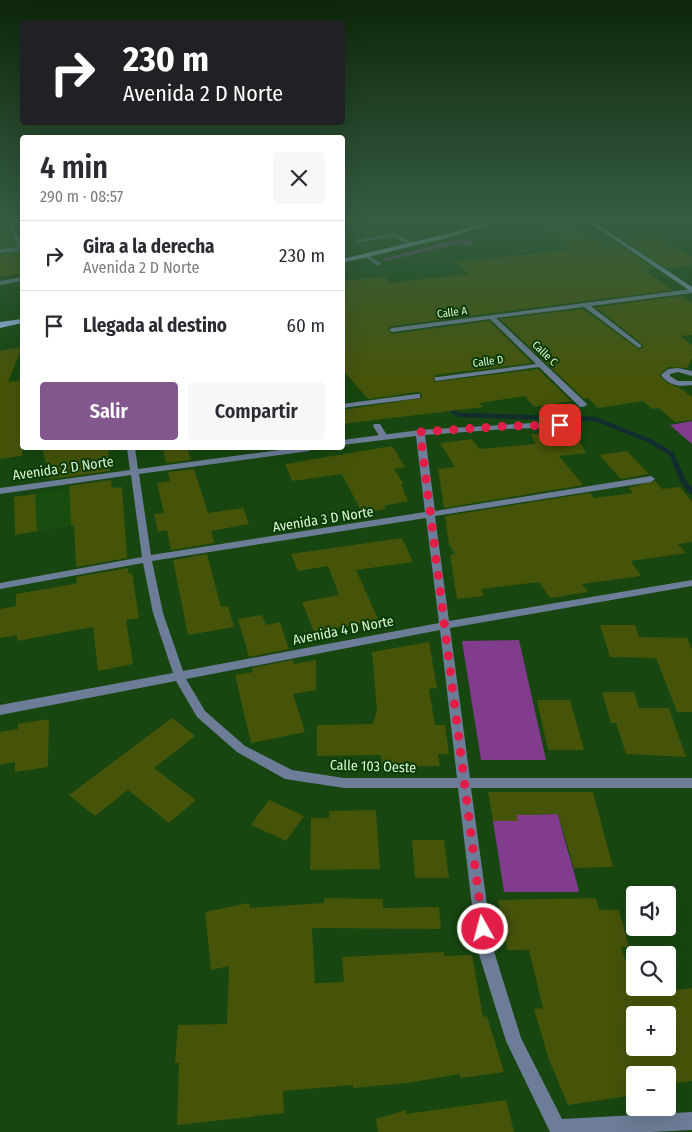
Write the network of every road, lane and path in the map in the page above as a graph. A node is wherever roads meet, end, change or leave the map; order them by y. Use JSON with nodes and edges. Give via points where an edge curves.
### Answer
{"nodes":[{"id":1,"x":668,"y":275,"type":"edge"},
{"id":2,"x":20,"y":280,"type":"edge"},
{"id":3,"x":0,"y":283,"type":"edge"},
{"id":4,"x":692,"y":291,"type":"edge"},
{"id":5,"x":586,"y":305,"type":"junction"},
{"id":6,"x":491,"y":317,"type":"junction"},
{"id":7,"x":20,"y":321,"type":"edge"},
{"id":8,"x":0,"y":325,"type":"edge"},
{"id":9,"x":392,"y":330,"type":"dead end"},
{"id":10,"x":639,"y":346,"type":"dead end"},
{"id":11,"x":541,"y":365,"type":"junction"},
{"id":12,"x":692,"y":374,"type":"edge"},
{"id":13,"x":438,"y":380,"type":"dead end"},
{"id":14,"x":691,"y":384,"type":"edge"},
{"id":15,"x":417,"y":396,"type":"dead end"},
{"id":16,"x":583,"y":404,"type":"dead end"},
{"id":17,"x":345,"y":406,"type":"edge"},
{"id":18,"x":560,"y":425,"type":"dead end"},
{"id":19,"x":377,"y":426,"type":"dead end"},
{"id":20,"x":420,"y":432,"type":"junction"},
{"id":21,"x":384,"y":437,"type":"junction"},
{"id":22,"x":345,"y":443,"type":"edge"},
{"id":23,"x":131,"y":450,"type":"edge"},
{"id":24,"x":295,"y":450,"type":"edge"},
{"id":25,"x":136,"y":472,"type":"junction"},
{"id":26,"x":651,"y":479,"type":"dead end"},
{"id":27,"x":0,"y":491,"type":"edge"},
{"id":28,"x":430,"y":516,"type":"junction"},
{"id":29,"x":147,"y":559,"type":"junction"},
{"id":30,"x":692,"y":583,"type":"edge"},
{"id":31,"x":0,"y":586,"type":"edge"},
{"id":32,"x":443,"y":626,"type":"junction"},
{"id":33,"x":180,"y":678,"type":"junction"},
{"id":34,"x":0,"y":710,"type":"edge"},
{"id":35,"x":465,"y":782,"type":"junction"},
{"id":36,"x":692,"y":783,"type":"edge"},
{"id":37,"x":690,"y":1124,"type":"edge"},
{"id":38,"x":558,"y":1130,"type":"edge"}],
"edges":[{"from":1,"to":4,"type":"main road"},
{"from":2,"to":3,"type":"street"},
{"from":4,"to":5,"type":"street","name":"Calle A"},
{"from":5,"to":6,"type":"street","name":"Calle A"},
{"from":5,"to":10,"type":"street"},
{"from":6,"to":9,"type":"street","name":"Calle A"},
{"from":6,"to":11,"type":"street","name":"Calle C"},
{"from":7,"to":8,"type":"main road"},
{"from":11,"to":13,"type":"street","name":"Calle D"},
{"from":11,"to":16,"type":"street","name":"Calle C"},
{"from":12,"to":14,"type":"street","via":[[678,370],[665,374],[671,381]]},
{"from":15,"to":17,"type":"street"},
{"from":18,"to":20,"type":"street"},
{"from":19,"to":21,"type":"street"},
{"from":20,"to":21,"type":"street"},
{"from":20,"to":28,"type":"street"},
{"from":21,"to":22,"type":"street"},
{"from":23,"to":25,"type":"street","name":"Calle 103 Oeste"},
{"from":24,"to":25,"type":"street","name":"Avenida 2 D Norte"},
{"from":25,"to":27,"type":"street","name":"Avenida 2 D Norte"},
{"from":25,"to":29,"type":"street","name":"Calle 103 Oeste"},
{"from":26,"to":28,"type":"street","name":"Avenida 3 D Norte"},
{"from":28,"to":29,"type":"street","name":"Avenida 3 D Norte"},
{"from":28,"to":32,"type":"street"},
{"from":29,"to":31,"type":"street","name":"Avenida 3 D Norte"},
{"from":29,"to":33,"type":"street","name":"Calle 103 Oeste","via":[[158,613]]},
{"from":30,"to":32,"type":"street","name":"Avenida 4 D Norte"},
{"from":32,"to":33,"type":"street","name":"Avenida 4 D Norte"},
{"from":32,"to":35,"type":"street"},
{"from":33,"to":34,"type":"street","name":"Avenida 4 D Norte"},
{"from":33,"to":35,"type":"street","name":"Calle 103 Oeste","via":[[201,714],[241,749],[290,775],[344,783]]},
{"from":35,"to":36,"type":"street","name":"Calle 103 Oeste"},
{"from":35,"to":38,"type":"street","via":[[486,948],[514,1041]]},
{"from":37,"to":38,"type":"street"}]}
